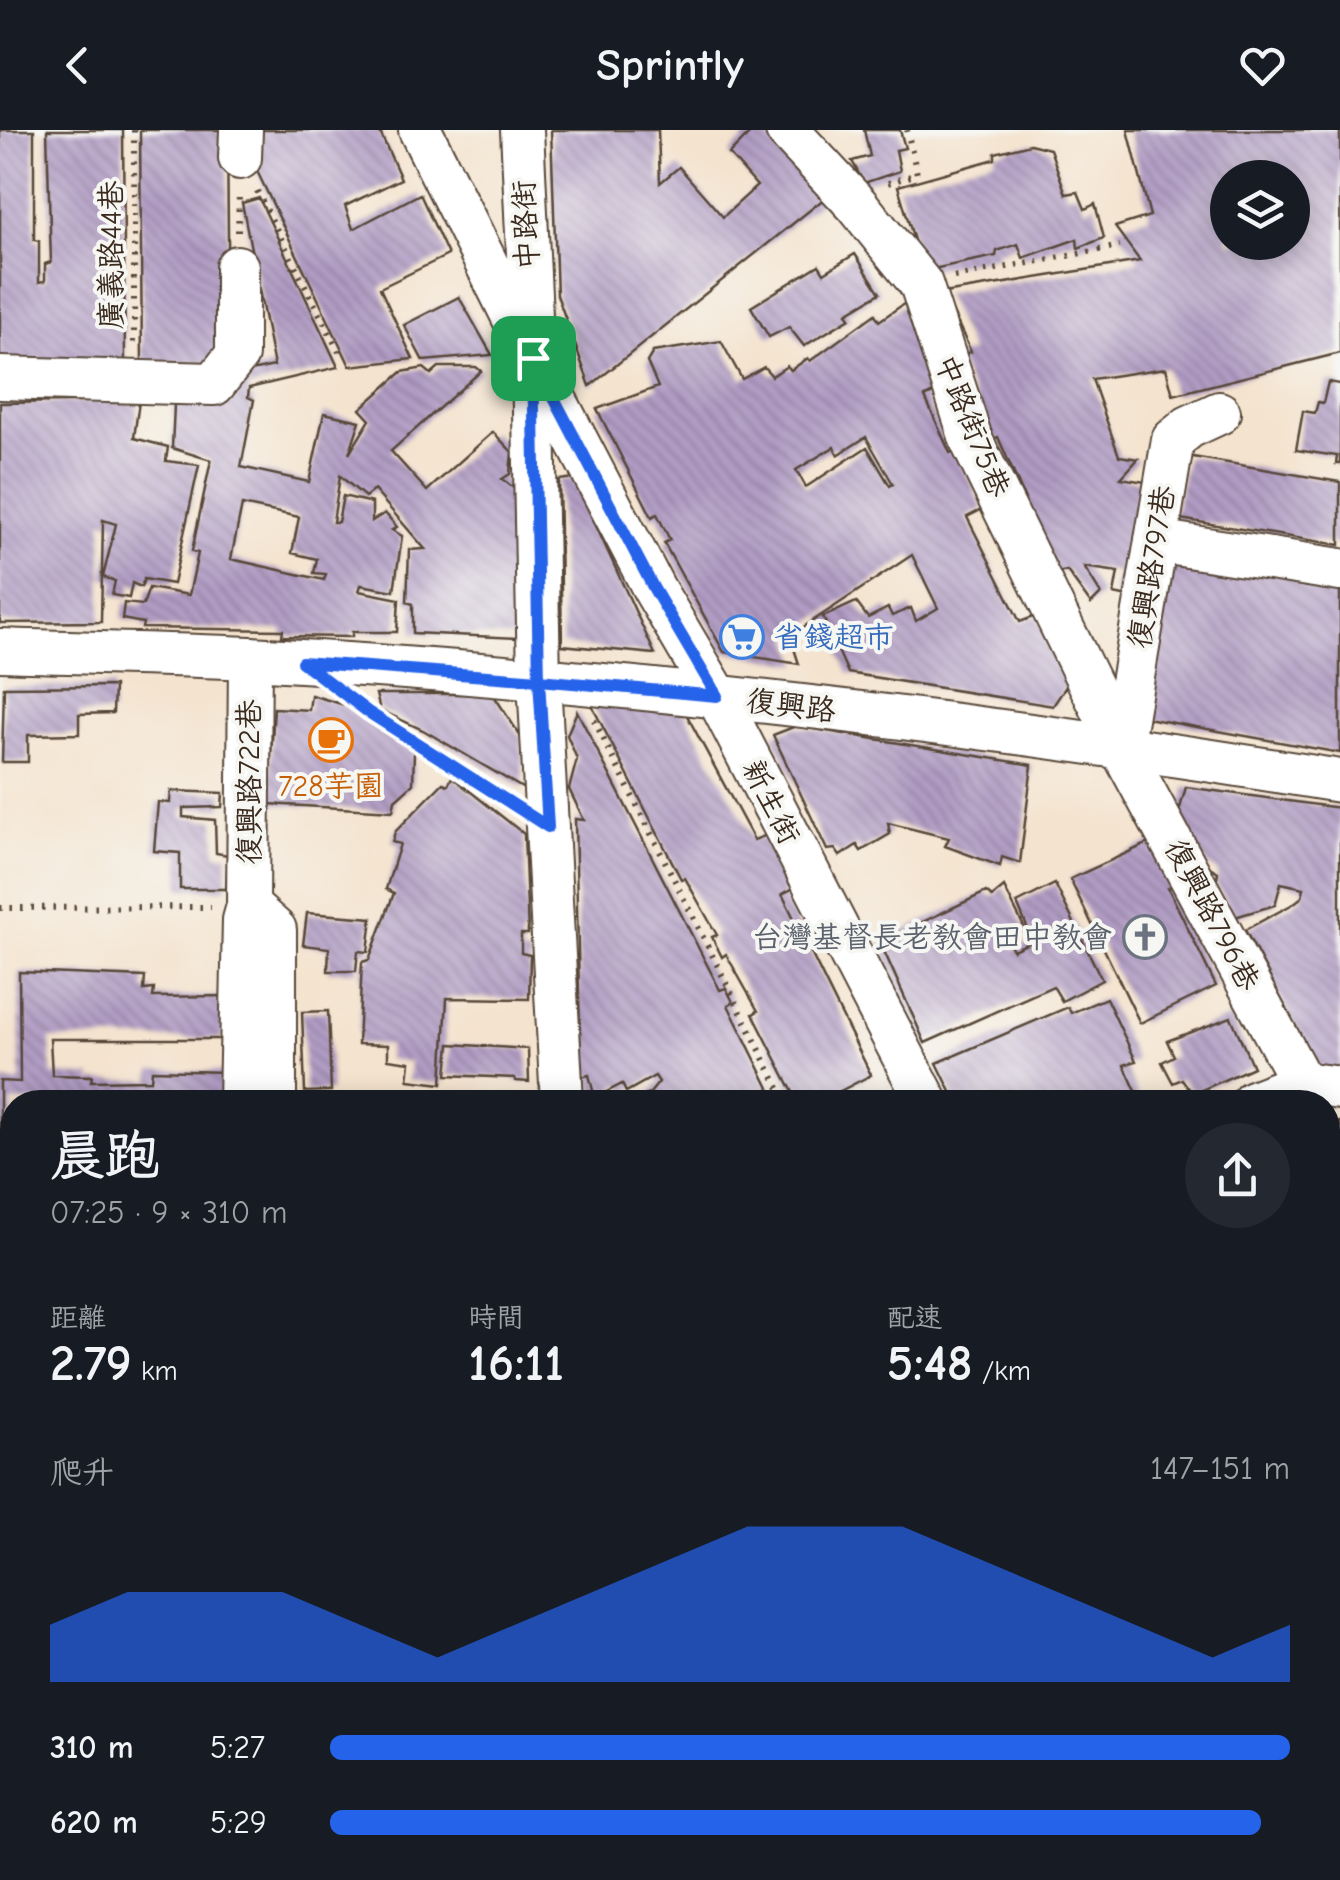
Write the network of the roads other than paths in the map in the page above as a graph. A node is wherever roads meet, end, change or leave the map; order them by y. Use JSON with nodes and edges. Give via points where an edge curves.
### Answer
{"nodes":[{"id":1,"x":420,"y":130,"type":"edge"},
{"id":2,"x":522,"y":130,"type":"edge"},
{"id":3,"x":787,"y":130,"type":"edge"},
{"id":4,"x":238,"y":266,"type":"road end"},
{"id":5,"x":533,"y":358,"type":"junction"},
{"id":6,"x":0,"y":378,"type":"edge"},
{"id":7,"x":1219,"y":413,"type":"dead end"},
{"id":8,"x":1156,"y":541,"type":"junction"},
{"id":9,"x":1340,"y":570,"type":"edge"},
{"id":10,"x":0,"y":650,"type":"edge"},
{"id":11,"x":250,"y":658,"type":"junction"},
{"id":12,"x":554,"y":681,"type":"junction"},
{"id":13,"x":717,"y":696,"type":"junction"},
{"id":14,"x":1122,"y":748,"type":"junction"},
{"id":15,"x":1340,"y":782,"type":"edge"},
{"id":16,"x":248,"y":906,"type":"junction"},
{"id":17,"x":1321,"y":1085,"type":"edge"},
{"id":18,"x":240,"y":1090,"type":"edge"},
{"id":19,"x":275,"y":1090,"type":"edge"},
{"id":20,"x":561,"y":1090,"type":"edge"},
{"id":21,"x":921,"y":1090,"type":"edge"}],
"edges":[{"from":1,"to":5,"type":"street","name":"新生街"},
{"from":2,"to":5,"type":"street","name":"中路街"},
{"from":3,"to":14,"type":"street","name":"中路街75巷","via":[[921,284],[972,442]]},
{"from":4,"to":6,"type":"street","via":[[237,355],[214,384]]},
{"from":5,"to":12,"type":"street","name":"中路街"},
{"from":5,"to":13,"type":"street","name":"新生街"},
{"from":7,"to":8,"type":"street","name":"復興路797巷","via":[[1173,440]]},
{"from":8,"to":9,"type":"street"},
{"from":8,"to":14,"type":"street","name":"復興路797巷"},
{"from":10,"to":11,"type":"street","name":"復興路"},
{"from":11,"to":12,"type":"street","name":"復興路"},
{"from":11,"to":16,"type":"street","name":"復興路722巷"},
{"from":12,"to":13,"type":"street","name":"復興路"},
{"from":12,"to":20,"type":"street","name":"中路街","via":[[548,827]]},
{"from":13,"to":14,"type":"street","name":"復興路"},
{"from":13,"to":21,"type":"street","name":"新生街"},
{"from":14,"to":15,"type":"street","name":"復興路"},
{"from":14,"to":17,"type":"street","name":"復興路796巷"},
{"from":16,"to":18,"type":"street","name":"復興路722巷"},
{"from":16,"to":19,"type":"street","via":[[275,930]]}]}
